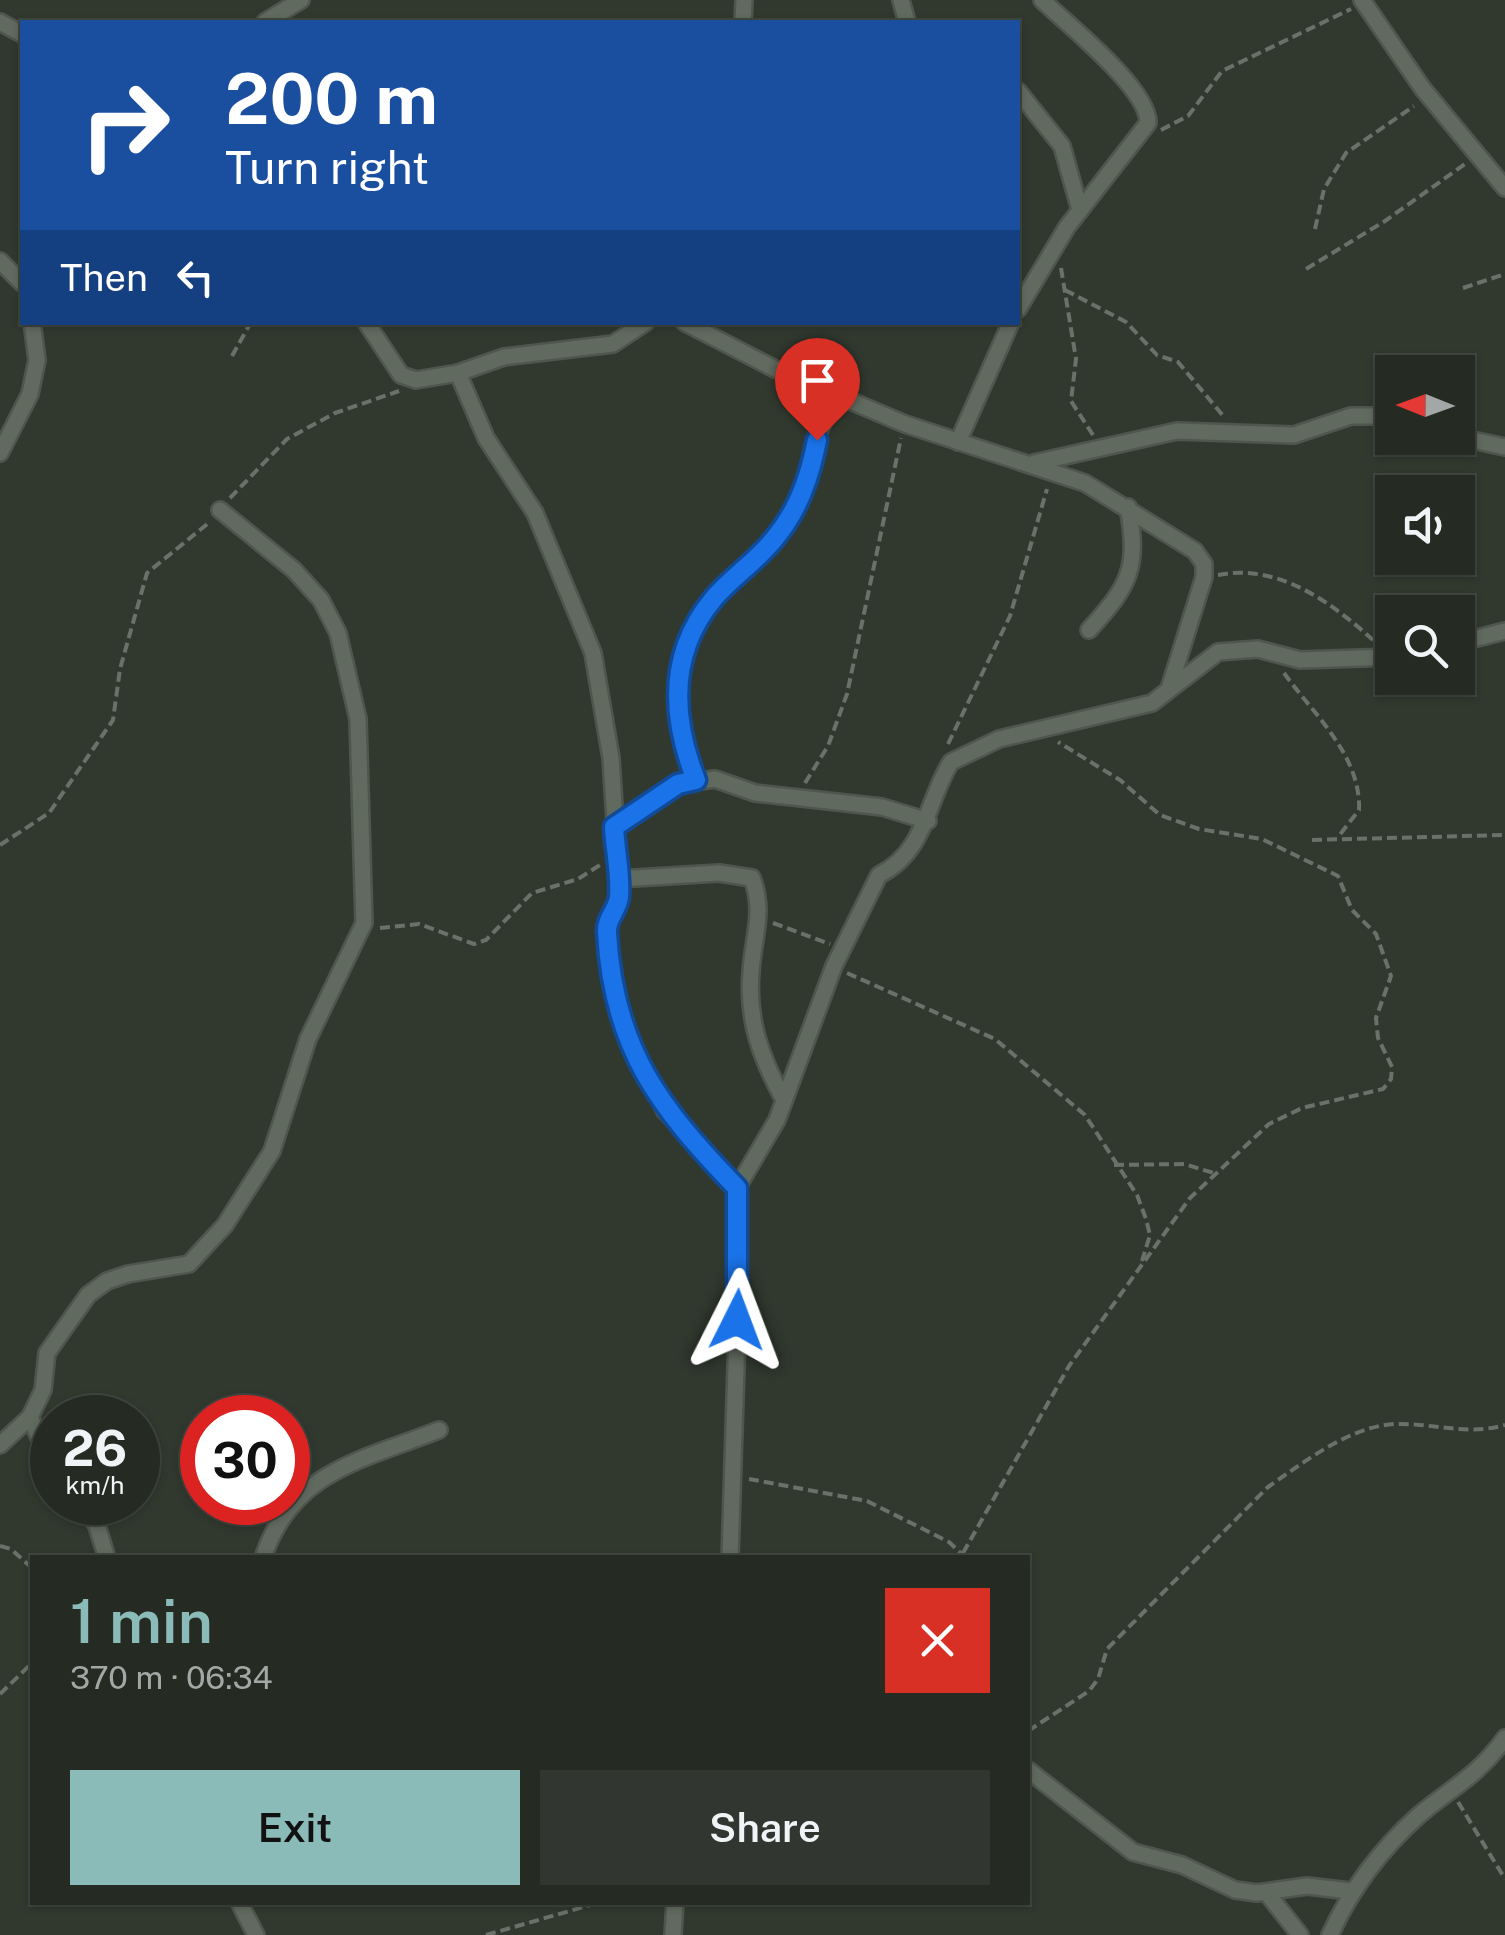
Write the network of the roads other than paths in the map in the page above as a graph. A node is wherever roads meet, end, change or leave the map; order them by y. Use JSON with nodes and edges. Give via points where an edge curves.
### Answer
{"nodes":[{"id":1,"x":301,"y":0,"type":"edge"},
{"id":2,"x":1042,"y":0,"type":"edge"},
{"id":3,"x":1363,"y":1,"type":"edge"},
{"id":4,"x":269,"y":20,"type":"edge"},
{"id":5,"x":11,"y":29,"type":"edge"},
{"id":6,"x":0,"y":47,"type":"edge"},
{"id":7,"x":1020,"y":94,"type":"edge"},
{"id":8,"x":1505,"y":188,"type":"edge"},
{"id":9,"x":1080,"y":210,"type":"junction"},
{"id":10,"x":0,"y":261,"type":"edge"},
{"id":11,"x":20,"y":281,"type":"edge"},
{"id":12,"x":1020,"y":306,"type":"edge"},
{"id":13,"x":32,"y":325,"type":"edge"},
{"id":14,"x":368,"y":325,"type":"edge"},
{"id":15,"x":641,"y":325,"type":"edge"},
{"id":16,"x":690,"y":325,"type":"edge"},
{"id":17,"x":1010,"y":325,"type":"edge"},
{"id":18,"x":458,"y":373,"type":"junction"},
{"id":19,"x":841,"y":398,"type":"junction"},
{"id":20,"x":1375,"y":416,"type":"edge"},
{"id":21,"x":1475,"y":440,"type":"edge"},
{"id":22,"x":958,"y":442,"type":"junction"},
{"id":23,"x":1505,"y":446,"type":"edge"},
{"id":24,"x":0,"y":454,"type":"edge"},
{"id":25,"x":1032,"y":464,"type":"junction"},
{"id":26,"x":1128,"y":507,"type":"junction"},
{"id":27,"x":220,"y":510,"type":"road end"},
{"id":28,"x":1089,"y":630,"type":"dead end"},
{"id":29,"x":1505,"y":631,"type":"edge"},
{"id":30,"x":1475,"y":639,"type":"edge"},
{"id":31,"x":1375,"y":658,"type":"edge"},
{"id":32,"x":1168,"y":691,"type":"junction"},
{"id":33,"x":696,"y":780,"type":"junction"},
{"id":34,"x":928,"y":821,"type":"junction"},
{"id":35,"x":614,"y":827,"type":"junction"},
{"id":36,"x":618,"y":878,"type":"junction"},
{"id":37,"x":784,"y":1100,"type":"junction"},
{"id":38,"x":737,"y":1188,"type":"junction"},
{"id":39,"x":40,"y":1395,"type":"edge"},
{"id":40,"x":30,"y":1418,"type":"edge"},
{"id":41,"x":439,"y":1430,"type":"dead end"},
{"id":42,"x":0,"y":1445,"type":"edge"},
{"id":43,"x":95,"y":1525,"type":"edge"},
{"id":44,"x":106,"y":1555,"type":"edge"},
{"id":45,"x":264,"y":1555,"type":"edge"},
{"id":46,"x":730,"y":1555,"type":"edge"},
{"id":47,"x":1505,"y":1738,"type":"edge"},
{"id":48,"x":1030,"y":1772,"type":"edge"},
{"id":49,"x":1350,"y":1891,"type":"junction"},
{"id":50,"x":1266,"y":1892,"type":"junction"},
{"id":51,"x":241,"y":1905,"type":"edge"},
{"id":52,"x":675,"y":1905,"type":"edge"},
{"id":53,"x":256,"y":1935,"type":"edge"},
{"id":54,"x":673,"y":1935,"type":"edge"},
{"id":55,"x":1300,"y":1935,"type":"edge"},
{"id":56,"x":1330,"y":1935,"type":"edge"}],
"edges":[{"from":1,"to":4,"type":"street"},
{"from":2,"to":9,"type":"street","via":[[1110,65],[1148,114],[1145,132]]},
{"from":3,"to":8,"type":"street"},
{"from":5,"to":6,"type":"street"},
{"from":7,"to":9,"type":"street","via":[[1062,146]]},
{"from":9,"to":12,"type":"street"},
{"from":10,"to":11,"type":"street"},
{"from":13,"to":24,"type":"street","via":[[33,383]]},
{"from":14,"to":18,"type":"street","via":[[402,375],[416,380]]},
{"from":15,"to":18,"type":"street","via":[[612,344],[504,357]]},
{"from":16,"to":19,"type":"street"},
{"from":17,"to":22,"type":"street"},
{"from":18,"to":35,"type":"street","via":[[486,438],[535,513],[593,653],[604,702]]},
{"from":19,"to":22,"type":"street"},
{"from":19,"to":33,"type":"street","via":[[820,425],[793,512],[714,599],[676,673],[683,746]]},
{"from":20,"to":25,"type":"street","via":[[1351,416],[1294,435],[1177,431]]},
{"from":21,"to":23,"type":"street"},
{"from":22,"to":25,"type":"street"},
{"from":25,"to":26,"type":"street"},
{"from":26,"to":28,"type":"street","via":[[1131,575]]},
{"from":26,"to":32,"type":"street","via":[[1195,550],[1204,564]]},
{"from":27,"to":39,"type":"street","via":[[303,580],[338,633],[358,719],[364,924],[308,1038],[288,1112],[256,1180],[189,1264],[128,1274],[88,1295],[47,1353]]},
{"from":29,"to":30,"type":"street"},
{"from":31,"to":32,"type":"street","via":[[1300,660],[1236,648],[1218,652]]},
{"from":32,"to":34,"type":"street","via":[[1132,710],[1037,729],[957,757]]},
{"from":33,"to":34,"type":"street","via":[[882,807]]},
{"from":33,"to":35,"type":"street","via":[[678,784]]},
{"from":34,"to":37,"type":"street","via":[[894,868],[879,875],[834,966]]},
{"from":35,"to":36,"type":"street"},
{"from":36,"to":37,"type":"street","via":[[752,878],[760,919],[750,976],[756,1043]]},
{"from":36,"to":38,"type":"street","via":[[620,899],[606,926],[630,1042],[665,1110]]},
{"from":37,"to":38,"type":"street"},
{"from":38,"to":46,"type":"street"},
{"from":40,"to":42,"type":"street"},
{"from":41,"to":45,"type":"street","via":[[319,1477],[282,1514]]},
{"from":43,"to":44,"type":"street"},
{"from":47,"to":49,"type":"street","via":[[1454,1793],[1416,1818]]},
{"from":48,"to":50,"type":"street","via":[[1132,1852],[1182,1865],[1235,1890]]},
{"from":49,"to":50,"type":"street","via":[[1307,1886]]},
{"from":49,"to":56,"type":"street"},
{"from":50,"to":55,"type":"street"},
{"from":51,"to":53,"type":"street"},
{"from":52,"to":54,"type":"street"}]}
